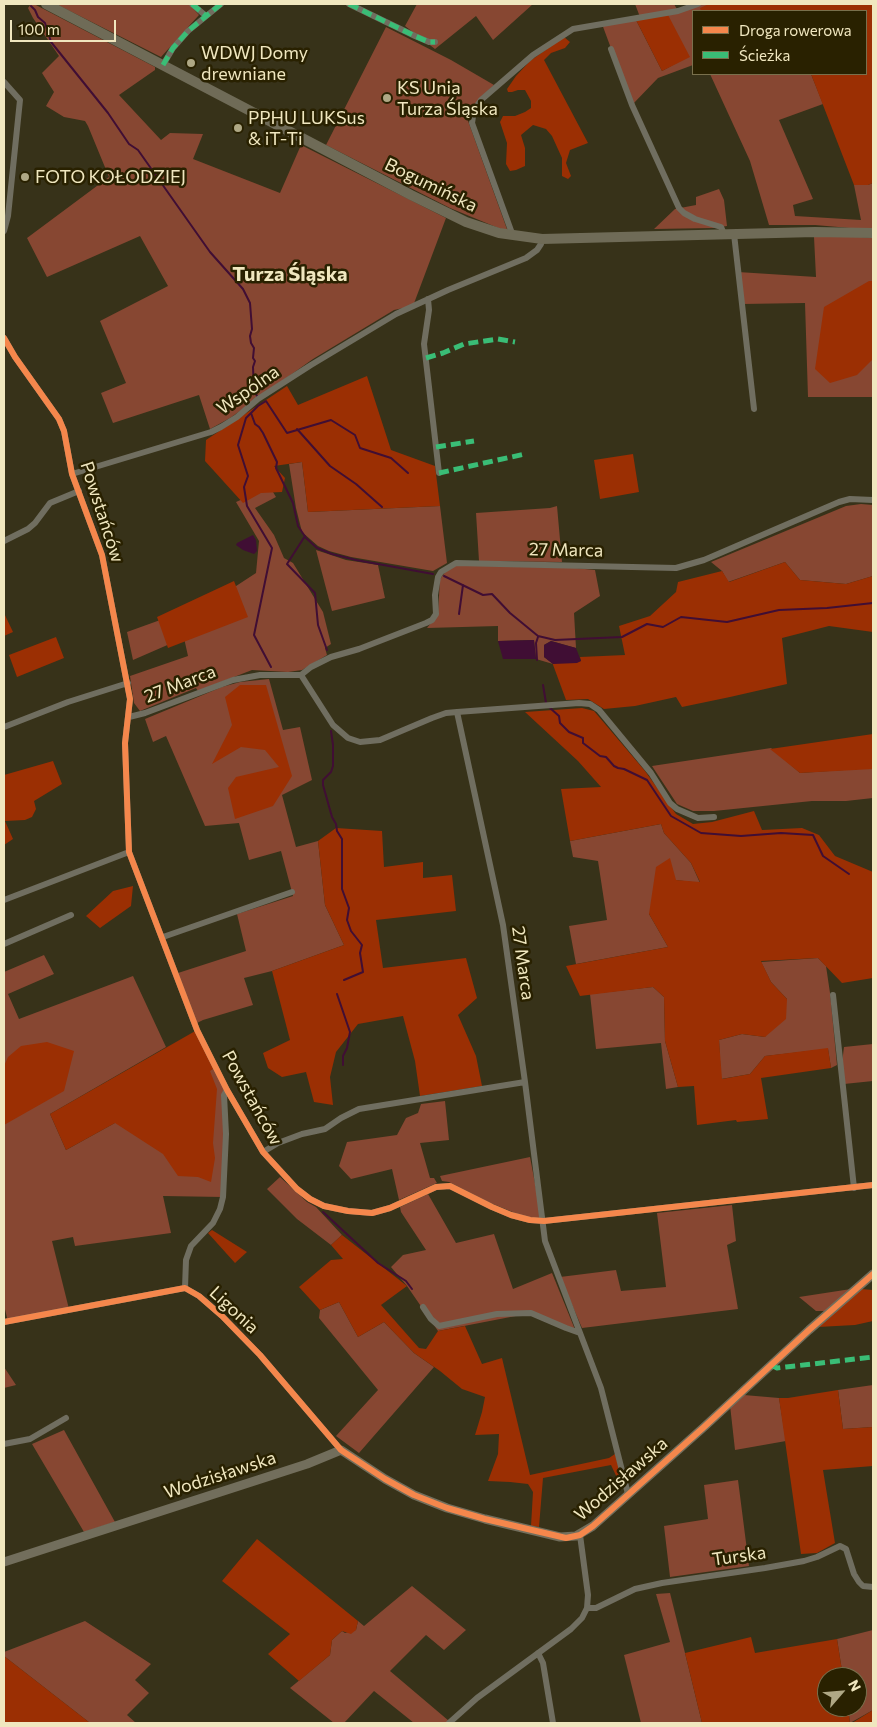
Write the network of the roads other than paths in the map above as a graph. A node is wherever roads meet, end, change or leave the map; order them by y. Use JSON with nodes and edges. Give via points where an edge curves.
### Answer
{"nodes":[{"id":1,"x":46,"y":4,"type":"edge"},
{"id":2,"x":192,"y":4,"type":"edge"},
{"id":3,"x":221,"y":4,"type":"edge"},
{"id":4,"x":349,"y":4,"type":"edge"},
{"id":5,"x":698,"y":4,"type":"edge"},
{"id":6,"x":206,"y":16,"type":"junction"},
{"id":7,"x":435,"y":42,"type":"dead end"},
{"id":8,"x":611,"y":49,"type":"dead end"},
{"id":9,"x":162,"y":64,"type":"junction"},
{"id":10,"x":4,"y":82,"type":"edge"},
{"id":11,"x":4,"y":231,"type":"edge"},
{"id":12,"x":873,"y":233,"type":"edge"},
{"id":13,"x":729,"y":234,"type":"junction"},
{"id":14,"x":513,"y":236,"type":"junction"},
{"id":15,"x":542,"y":239,"type":"junction"},
{"id":16,"x":428,"y":299,"type":"junction"},
{"id":17,"x":4,"y":338,"type":"edge"},
{"id":18,"x":754,"y":409,"type":"dead end"},
{"id":19,"x":439,"y":473,"type":"dead end"},
{"id":20,"x":72,"y":474,"type":"junction"},
{"id":21,"x":79,"y":492,"type":"junction"},
{"id":22,"x":873,"y":500,"type":"edge"},
{"id":23,"x":4,"y":541,"type":"edge"},
{"id":24,"x":301,"y":675,"type":"junction"},
{"id":25,"x":128,"y":683,"type":"junction"},
{"id":26,"x":457,"y":712,"type":"junction"},
{"id":27,"x":129,"y":717,"type":"junction"},
{"id":28,"x":4,"y":727,"type":"edge"},
{"id":29,"x":714,"y":817,"type":"dead end"},
{"id":30,"x":129,"y":852,"type":"junction"},
{"id":31,"x":292,"y":892,"type":"dead end"},
{"id":32,"x":4,"y":900,"type":"edge"},
{"id":33,"x":71,"y":915,"type":"dead end"},
{"id":34,"x":163,"y":937,"type":"junction"},
{"id":35,"x":4,"y":944,"type":"edge"},
{"id":36,"x":833,"y":995,"type":"dead end"},
{"id":37,"x":525,"y":1082,"type":"junction"},
{"id":38,"x":227,"y":1090,"type":"junction"},
{"id":39,"x":263,"y":1152,"type":"junction"},
{"id":40,"x":873,"y":1186,"type":"edge"},
{"id":41,"x":854,"y":1188,"type":"junction"},
{"id":42,"x":544,"y":1221,"type":"junction"},
{"id":43,"x":873,"y":1274,"type":"edge"},
{"id":44,"x":185,"y":1288,"type":"junction"},
{"id":45,"x":423,"y":1307,"type":"dead end"},
{"id":46,"x":4,"y":1322,"type":"edge"},
{"id":47,"x":580,"y":1333,"type":"junction"},
{"id":48,"x":66,"y":1418,"type":"dead end"},
{"id":49,"x":4,"y":1444,"type":"edge"},
{"id":50,"x":341,"y":1450,"type":"junction"},
{"id":51,"x":628,"y":1494,"type":"junction"},
{"id":52,"x":580,"y":1534,"type":"junction"},
{"id":53,"x":4,"y":1562,"type":"edge"},
{"id":54,"x":873,"y":1587,"type":"edge"},
{"id":55,"x":586,"y":1608,"type":"junction"},
{"id":56,"x":538,"y":1653,"type":"junction"},
{"id":57,"x":449,"y":1723,"type":"edge"},
{"id":58,"x":553,"y":1723,"type":"edge"}],
"edges":[{"from":1,"to":9,"type":"main road","name":"Bogumińska"},
{"from":2,"to":6,"type":"street"},
{"from":3,"to":6,"type":"street"},
{"from":4,"to":7,"type":"street","via":[[428,42]]},
{"from":5,"to":14,"type":"street","name":"Bogumińska","via":[[678,11],[573,29],[533,54],[481,100],[474,110],[472,123]]},
{"from":6,"to":9,"type":"street","via":[[172,48]]},
{"from":8,"to":13,"type":"street","via":[[679,208],[695,219],[721,227]]},
{"from":9,"to":14,"type":"main road","name":"Bogumińska","via":[[466,222]]},
{"from":10,"to":11,"type":"street","via":[[20,100]]},
{"from":12,"to":13,"type":"main road","name":"Bogumińska"},
{"from":13,"to":15,"type":"main road","name":"Bogumińska"},
{"from":13,"to":18,"type":"street"},
{"from":14,"to":15,"type":"main road","name":"Bogumińska"},
{"from":15,"to":16,"type":"street","name":"Wspólna","via":[[538,250],[526,258]]},
{"from":16,"to":19,"type":"street","via":[[424,344]]},
{"from":16,"to":20,"type":"street","name":"Wspólna","via":[[396,314],[311,365],[211,432]]},
{"from":17,"to":20,"type":"street","name":"Powstańców","via":[[60,419]]},
{"from":20,"to":21,"type":"street","name":"Powstańców"},
{"from":21,"to":23,"type":"street","name":"Powstańców","via":[[50,503],[28,529]]},
{"from":21,"to":25,"type":"street","name":"Powstańców","via":[[102,555]]},
{"from":22,"to":24,"type":"street","name":"27 Marca","via":[[839,502],[704,560],[676,568],[456,563],[438,577],[436,614],[432,620],[331,657]]},
{"from":24,"to":26,"type":"street","via":[[333,724],[348,738],[360,742],[380,740],[432,718]]},
{"from":24,"to":27,"type":"street","name":"27 Marca","via":[[260,674],[233,680]]},
{"from":25,"to":27,"type":"street","name":"Powstańców"},
{"from":25,"to":28,"type":"street"},
{"from":26,"to":29,"type":"street","via":[[590,704],[600,710],[651,773],[670,803],[698,818]]},
{"from":26,"to":37,"type":"street","name":"27 Marca","via":[[503,925]]},
{"from":27,"to":30,"type":"street","name":"Powstańców","via":[[125,743]]},
{"from":30,"to":32,"type":"street"},
{"from":30,"to":34,"type":"street","name":"Powstańców"},
{"from":31,"to":34,"type":"street"},
{"from":33,"to":35,"type":"street"},
{"from":34,"to":38,"type":"street","name":"Powstańców","via":[[197,1030]]},
{"from":36,"to":41,"type":"street"},
{"from":37,"to":39,"type":"street","name":"Powstańców","via":[[359,1109],[325,1129],[302,1134]]},
{"from":37,"to":42,"type":"street","name":"27 Marca"},
{"from":38,"to":39,"type":"street","name":"Powstańców"},
{"from":38,"to":44,"type":"street","name":"Ligonia","via":[[224,1096],[223,1198],[213,1223],[191,1246],[186,1260]]},
{"from":39,"to":42,"type":"street","name":"Powstańców","via":[[297,1189],[324,1206],[372,1213],[436,1187],[450,1186],[511,1215]]},
{"from":40,"to":41,"type":"street"},
{"from":41,"to":42,"type":"street"},
{"from":42,"to":47,"type":"street","via":[[545,1241]]},
{"from":43,"to":51,"type":"street","name":"Wodzisławska"},
{"from":44,"to":46,"type":"street","name":"Ligonia"},
{"from":44,"to":50,"type":"street","name":"Ligonia","via":[[222,1316],[260,1355]]},
{"from":45,"to":47,"type":"street","via":[[439,1326],[496,1314],[531,1313]]},
{"from":47,"to":51,"type":"street","via":[[601,1388]]},
{"from":48,"to":49,"type":"street","via":[[30,1439]]},
{"from":50,"to":52,"type":"street","name":"Wodzisławska","via":[[385,1479],[447,1508],[560,1537]]},
{"from":50,"to":53,"type":"street","name":"Wodzisławska","via":[[307,1464]]},
{"from":51,"to":52,"type":"street","name":"Wodzisławska"},
{"from":52,"to":55,"type":"street","via":[[588,1595]]},
{"from":54,"to":55,"type":"street","name":"Turska","via":[[859,1582],[846,1549],[840,1546],[804,1561],[647,1586],[596,1608]]},
{"from":55,"to":56,"type":"street","via":[[575,1625]]},
{"from":56,"to":57,"type":"street"},
{"from":56,"to":58,"type":"street","via":[[543,1663]]}]}
